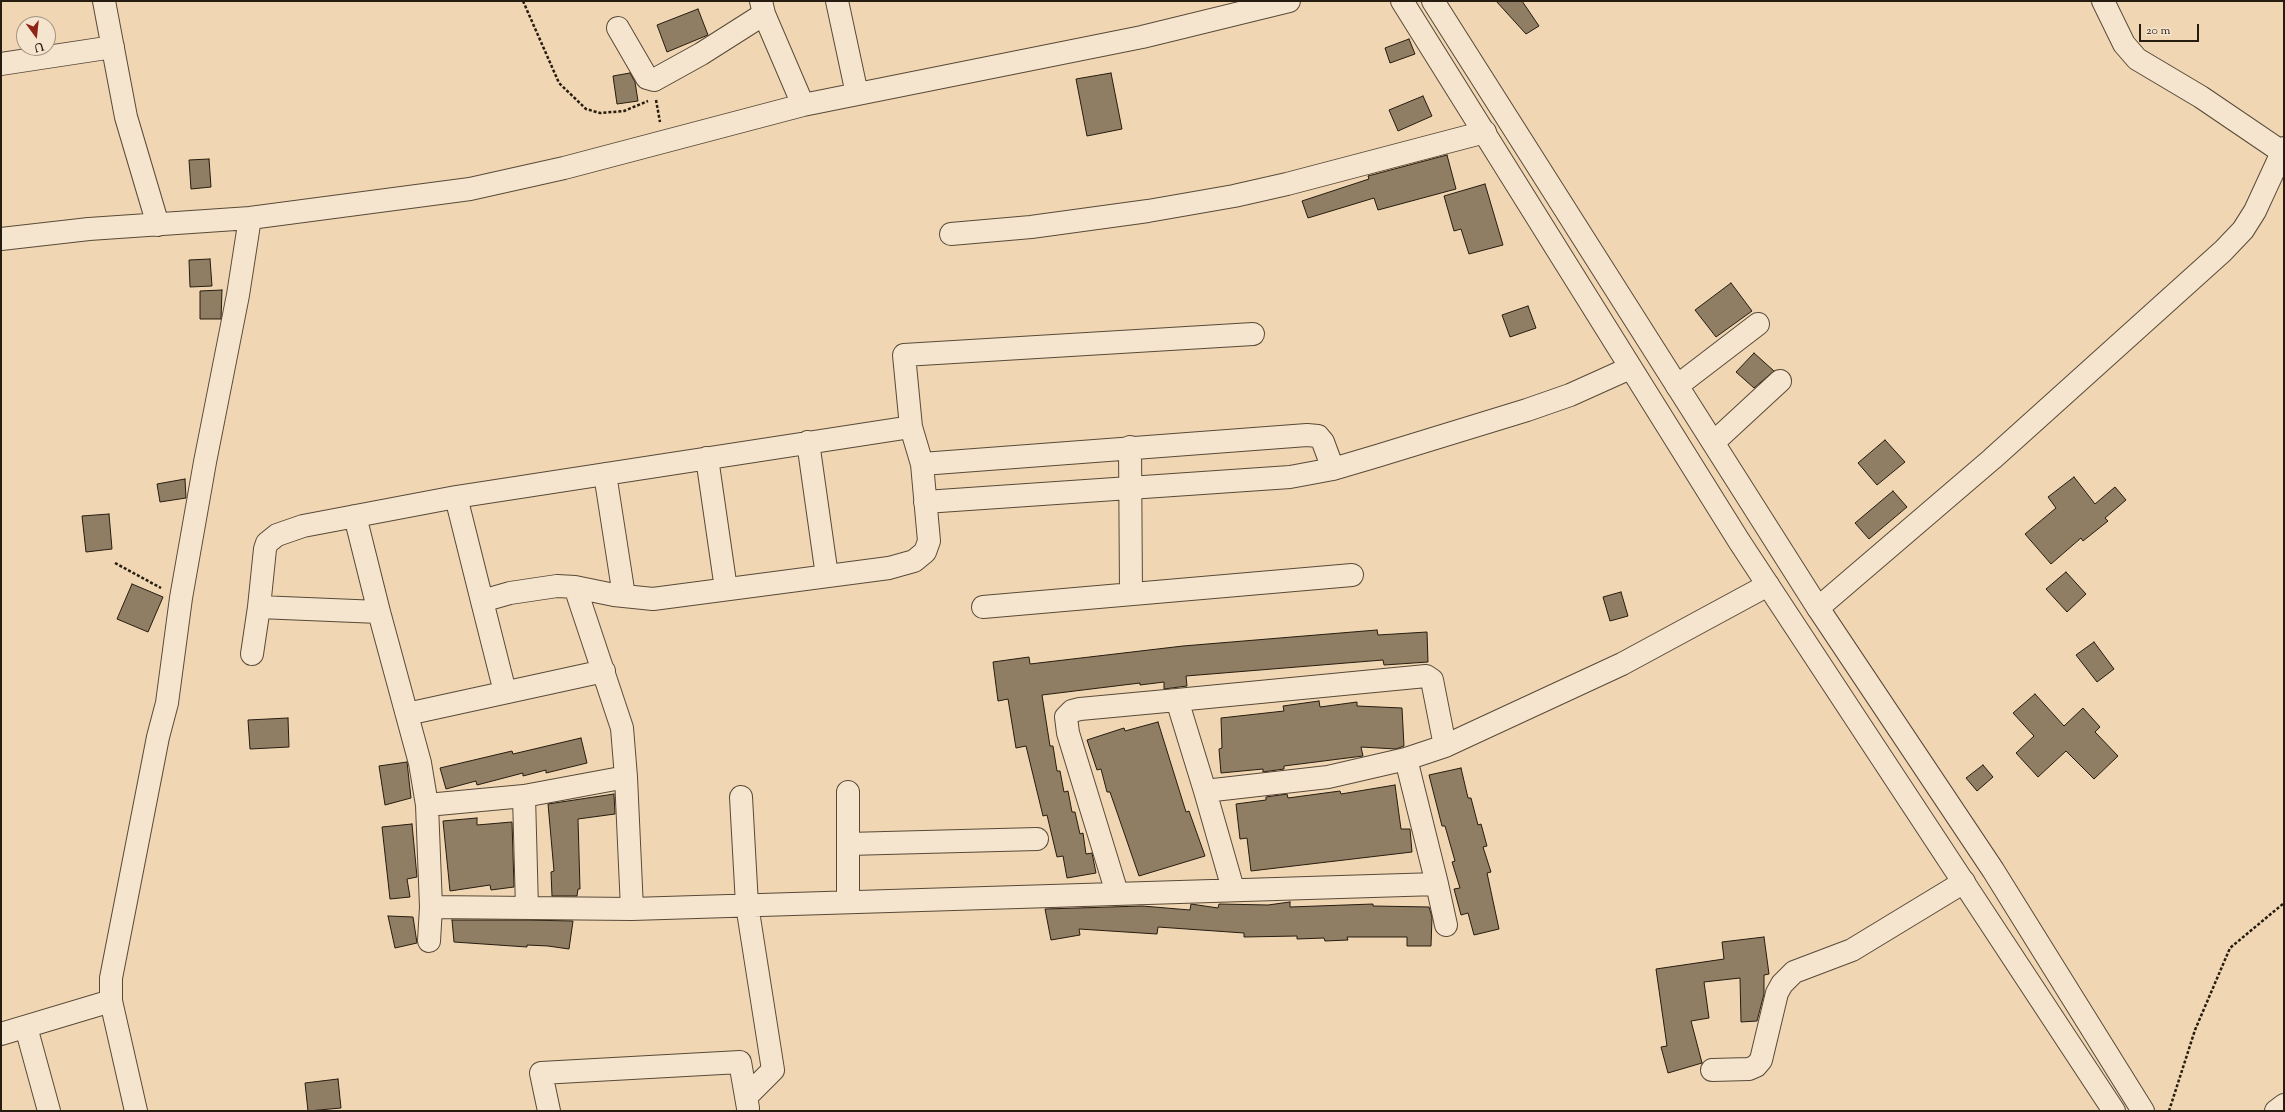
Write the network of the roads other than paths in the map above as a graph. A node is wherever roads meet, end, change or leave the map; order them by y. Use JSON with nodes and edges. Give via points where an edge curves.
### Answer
{"nodes":[{"id":1,"x":104,"y":1,"type":"edge"},
{"id":2,"x":837,"y":1,"type":"edge"},
{"id":3,"x":1289,"y":1,"type":"edge"},
{"id":4,"x":1402,"y":1,"type":"edge"},
{"id":5,"x":1433,"y":1,"type":"edge"},
{"id":6,"x":2104,"y":1,"type":"edge"},
{"id":7,"x":763,"y":7,"type":"edge"},
{"id":8,"x":618,"y":28,"type":"dead end"},
{"id":9,"x":113,"y":47,"type":"junction"},
{"id":10,"x":1,"y":64,"type":"edge"},
{"id":11,"x":857,"y":94,"type":"junction"},
{"id":12,"x":803,"y":105,"type":"junction"},
{"id":13,"x":1485,"y":132,"type":"junction"},
{"id":14,"x":2283,"y":150,"type":"edge"},
{"id":15,"x":250,"y":218,"type":"junction"},
{"id":16,"x":158,"y":226,"type":"junction"},
{"id":17,"x":951,"y":234,"type":"dead end"},
{"id":18,"x":1,"y":239,"type":"edge"},
{"id":19,"x":1758,"y":324,"type":"dead end"},
{"id":20,"x":1253,"y":334,"type":"dead end"},
{"id":21,"x":1630,"y":368,"type":"junction"},
{"id":22,"x":1780,"y":381,"type":"dead end"},
{"id":23,"x":1677,"y":386,"type":"junction"},
{"id":24,"x":911,"y":427,"type":"junction"},
{"id":25,"x":808,"y":442,"type":"junction"},
{"id":26,"x":1714,"y":442,"type":"junction"},
{"id":27,"x":1130,"y":448,"type":"junction"},
{"id":28,"x":707,"y":458,"type":"junction"},
{"id":29,"x":922,"y":464,"type":"junction"},
{"id":30,"x":1333,"y":468,"type":"junction"},
{"id":31,"x":605,"y":474,"type":"junction"},
{"id":32,"x":1130,"y":488,"type":"junction"},
{"id":33,"x":456,"y":497,"type":"junction"},
{"id":34,"x":925,"y":502,"type":"junction"},
{"id":35,"x":355,"y":516,"type":"junction"},
{"id":36,"x":1352,"y":575,"type":"dead end"},
{"id":37,"x":827,"y":576,"type":"junction"},
{"id":38,"x":1768,"y":585,"type":"junction"},
{"id":39,"x":575,"y":587,"type":"junction"},
{"id":40,"x":726,"y":589,"type":"junction"},
{"id":41,"x":1131,"y":592,"type":"junction"},
{"id":42,"x":624,"y":596,"type":"junction"},
{"id":43,"x":482,"y":601,"type":"junction"},
{"id":44,"x":259,"y":607,"type":"junction"},
{"id":45,"x":983,"y":607,"type":"dead end"},
{"id":46,"x":1818,"y":608,"type":"junction"},
{"id":47,"x":379,"y":612,"type":"junction"},
{"id":48,"x":252,"y":654,"type":"dead end"},
{"id":49,"x":604,"y":671,"type":"junction"},
{"id":50,"x":505,"y":692,"type":"junction"},
{"id":51,"x":1177,"y":700,"type":"junction"},
{"id":52,"x":407,"y":714,"type":"junction"},
{"id":53,"x":1445,"y":746,"type":"junction"},
{"id":54,"x":1406,"y":759,"type":"junction"},
{"id":55,"x":626,"y":777,"type":"junction"},
{"id":56,"x":1205,"y":791,"type":"junction"},
{"id":57,"x":848,"y":792,"type":"dead end"},
{"id":58,"x":524,"y":796,"type":"junction"},
{"id":59,"x":741,"y":796,"type":"dead end"},
{"id":60,"x":427,"y":805,"type":"junction"},
{"id":61,"x":1037,"y":839,"type":"dead end"},
{"id":62,"x":848,"y":844,"type":"junction"},
{"id":63,"x":1964,"y":882,"type":"junction"},
{"id":64,"x":1437,"y":884,"type":"junction"},
{"id":65,"x":1233,"y":889,"type":"junction"},
{"id":66,"x":1117,"y":893,"type":"junction"},
{"id":67,"x":848,"y":901,"type":"junction"},
{"id":68,"x":747,"y":905,"type":"junction"},
{"id":69,"x":431,"y":907,"type":"junction"},
{"id":70,"x":528,"y":908,"type":"junction"},
{"id":71,"x":632,"y":908,"type":"junction"},
{"id":72,"x":1446,"y":925,"type":"dead end"},
{"id":73,"x":429,"y":941,"type":"dead end"},
{"id":74,"x":111,"y":1001,"type":"junction"},
{"id":75,"x":26,"y":1027,"type":"junction"},
{"id":76,"x":1,"y":1034,"type":"edge"},
{"id":77,"x":1712,"y":1070,"type":"dead end"},
{"id":78,"x":747,"y":1104,"type":"edge"},
{"id":79,"x":2284,"y":1105,"type":"edge"},
{"id":80,"x":49,"y":1111,"type":"edge"},
{"id":81,"x":136,"y":1111,"type":"edge"},
{"id":82,"x":549,"y":1111,"type":"edge"},
{"id":83,"x":2114,"y":1111,"type":"edge"},
{"id":84,"x":2143,"y":1111,"type":"edge"},
{"id":85,"x":2276,"y":1111,"type":"edge"}],
"edges":[{"from":1,"to":9,"type":"street"},
{"from":2,"to":11,"type":"street"},
{"from":3,"to":11,"type":"street","via":[[1142,37]]},
{"from":4,"to":13,"type":"street"},
{"from":5,"to":23,"type":"street"},
{"from":6,"to":14,"type":"street","via":[[2124,44],[2137,59]]},
{"from":7,"to":8,"type":"street","via":[[701,54],[654,80],[647,78]]},
{"from":7,"to":12,"type":"street"},
{"from":9,"to":10,"type":"street"},
{"from":9,"to":16,"type":"street","via":[[126,117]]},
{"from":11,"to":12,"type":"street"},
{"from":12,"to":15,"type":"street","via":[[663,143],[470,189]]},
{"from":13,"to":17,"type":"street","via":[[1234,196],[1148,211]]},
{"from":13,"to":21,"type":"street"},
{"from":14,"to":46,"type":"street","via":[[2256,211],[2243,230],[2223,251],[1992,459]]},
{"from":15,"to":16,"type":"street"},
{"from":15,"to":74,"type":"street","via":[[181,598],[167,703],[158,737],[111,978]]},
{"from":16,"to":18,"type":"street","via":[[89,229]]},
{"from":19,"to":23,"type":"street"},
{"from":20,"to":24,"type":"street","via":[[904,355]]},
{"from":21,"to":30,"type":"street","via":[[1570,395],[1527,410]]},
{"from":21,"to":38,"type":"street"},
{"from":22,"to":26,"type":"street"},
{"from":23,"to":26,"type":"street"},
{"from":24,"to":25,"type":"street"},
{"from":24,"to":29,"type":"street"},
{"from":25,"to":28,"type":"street"},
{"from":25,"to":37,"type":"street"},
{"from":26,"to":46,"type":"street"},
{"from":27,"to":29,"type":"street"},
{"from":27,"to":30,"type":"street","via":[[1308,434],[1318,436],[1323,442]]},
{"from":27,"to":32,"type":"street"},
{"from":28,"to":31,"type":"street"},
{"from":28,"to":40,"type":"street"},
{"from":29,"to":34,"type":"street"},
{"from":30,"to":32,"type":"street","via":[[1290,477]]},
{"from":31,"to":33,"type":"street"},
{"from":31,"to":42,"type":"street"},
{"from":32,"to":34,"type":"street"},
{"from":32,"to":41,"type":"street"},
{"from":33,"to":35,"type":"street"},
{"from":33,"to":43,"type":"street"},
{"from":34,"to":37,"type":"street","via":[[929,542],[925,552],[914,562]]},
{"from":35,"to":44,"type":"street","via":[[303,526],[277,535],[267,543]]},
{"from":35,"to":47,"type":"street"},
{"from":36,"to":41,"type":"street"},
{"from":37,"to":40,"type":"street"},
{"from":38,"to":53,"type":"street","via":[[1622,664]]},
{"from":38,"to":63,"type":"street"},
{"from":39,"to":42,"type":"street"},
{"from":39,"to":43,"type":"street","via":[[542,588]]},
{"from":39,"to":49,"type":"street"},
{"from":40,"to":42,"type":"street","via":[[653,599]]},
{"from":41,"to":45,"type":"street"},
{"from":43,"to":50,"type":"street"},
{"from":44,"to":47,"type":"street"},
{"from":44,"to":48,"type":"street"},
{"from":46,"to":84,"type":"street","via":[[1993,870]]},
{"from":47,"to":52,"type":"street"},
{"from":49,"to":50,"type":"street"},
{"from":49,"to":55,"type":"street","via":[[622,728]]},
{"from":50,"to":52,"type":"street"},
{"from":51,"to":53,"type":"street","via":[[1426,676],[1432,680]]},
{"from":51,"to":56,"type":"street"},
{"from":51,"to":66,"type":"street","via":[[1080,709],[1072,711],[1066,717],[1068,733]]},
{"from":52,"to":60,"type":"street","via":[[420,763]]},
{"from":53,"to":54,"type":"street"},
{"from":54,"to":56,"type":"street","via":[[1328,777]]},
{"from":54,"to":64,"type":"street"},
{"from":55,"to":58,"type":"street"},
{"from":55,"to":71,"type":"street"},
{"from":56,"to":65,"type":"street"},
{"from":57,"to":62,"type":"street"},
{"from":58,"to":60,"type":"street"},
{"from":58,"to":70,"type":"street"},
{"from":59,"to":68,"type":"street"},
{"from":60,"to":69,"type":"street"},
{"from":61,"to":62,"type":"street"},
{"from":62,"to":67,"type":"street"},
{"from":63,"to":77,"type":"street","via":[[1852,950],[1794,972],[1777,993],[1760,1060],[1756,1066],[1749,1069]]},
{"from":63,"to":83,"type":"street"},
{"from":64,"to":65,"type":"street"},
{"from":64,"to":72,"type":"street"},
{"from":65,"to":66,"type":"street"},
{"from":66,"to":67,"type":"street"},
{"from":67,"to":68,"type":"street"},
{"from":68,"to":71,"type":"street"},
{"from":68,"to":78,"type":"street","via":[[773,1070]]},
{"from":69,"to":70,"type":"street"},
{"from":69,"to":73,"type":"street"},
{"from":70,"to":71,"type":"street"},
{"from":74,"to":75,"type":"street"},
{"from":74,"to":81,"type":"street"},
{"from":75,"to":76,"type":"street"},
{"from":75,"to":80,"type":"street"},
{"from":78,"to":82,"type":"street","via":[[740,1062],[541,1073]]},
{"from":79,"to":85,"type":"street"}]}
